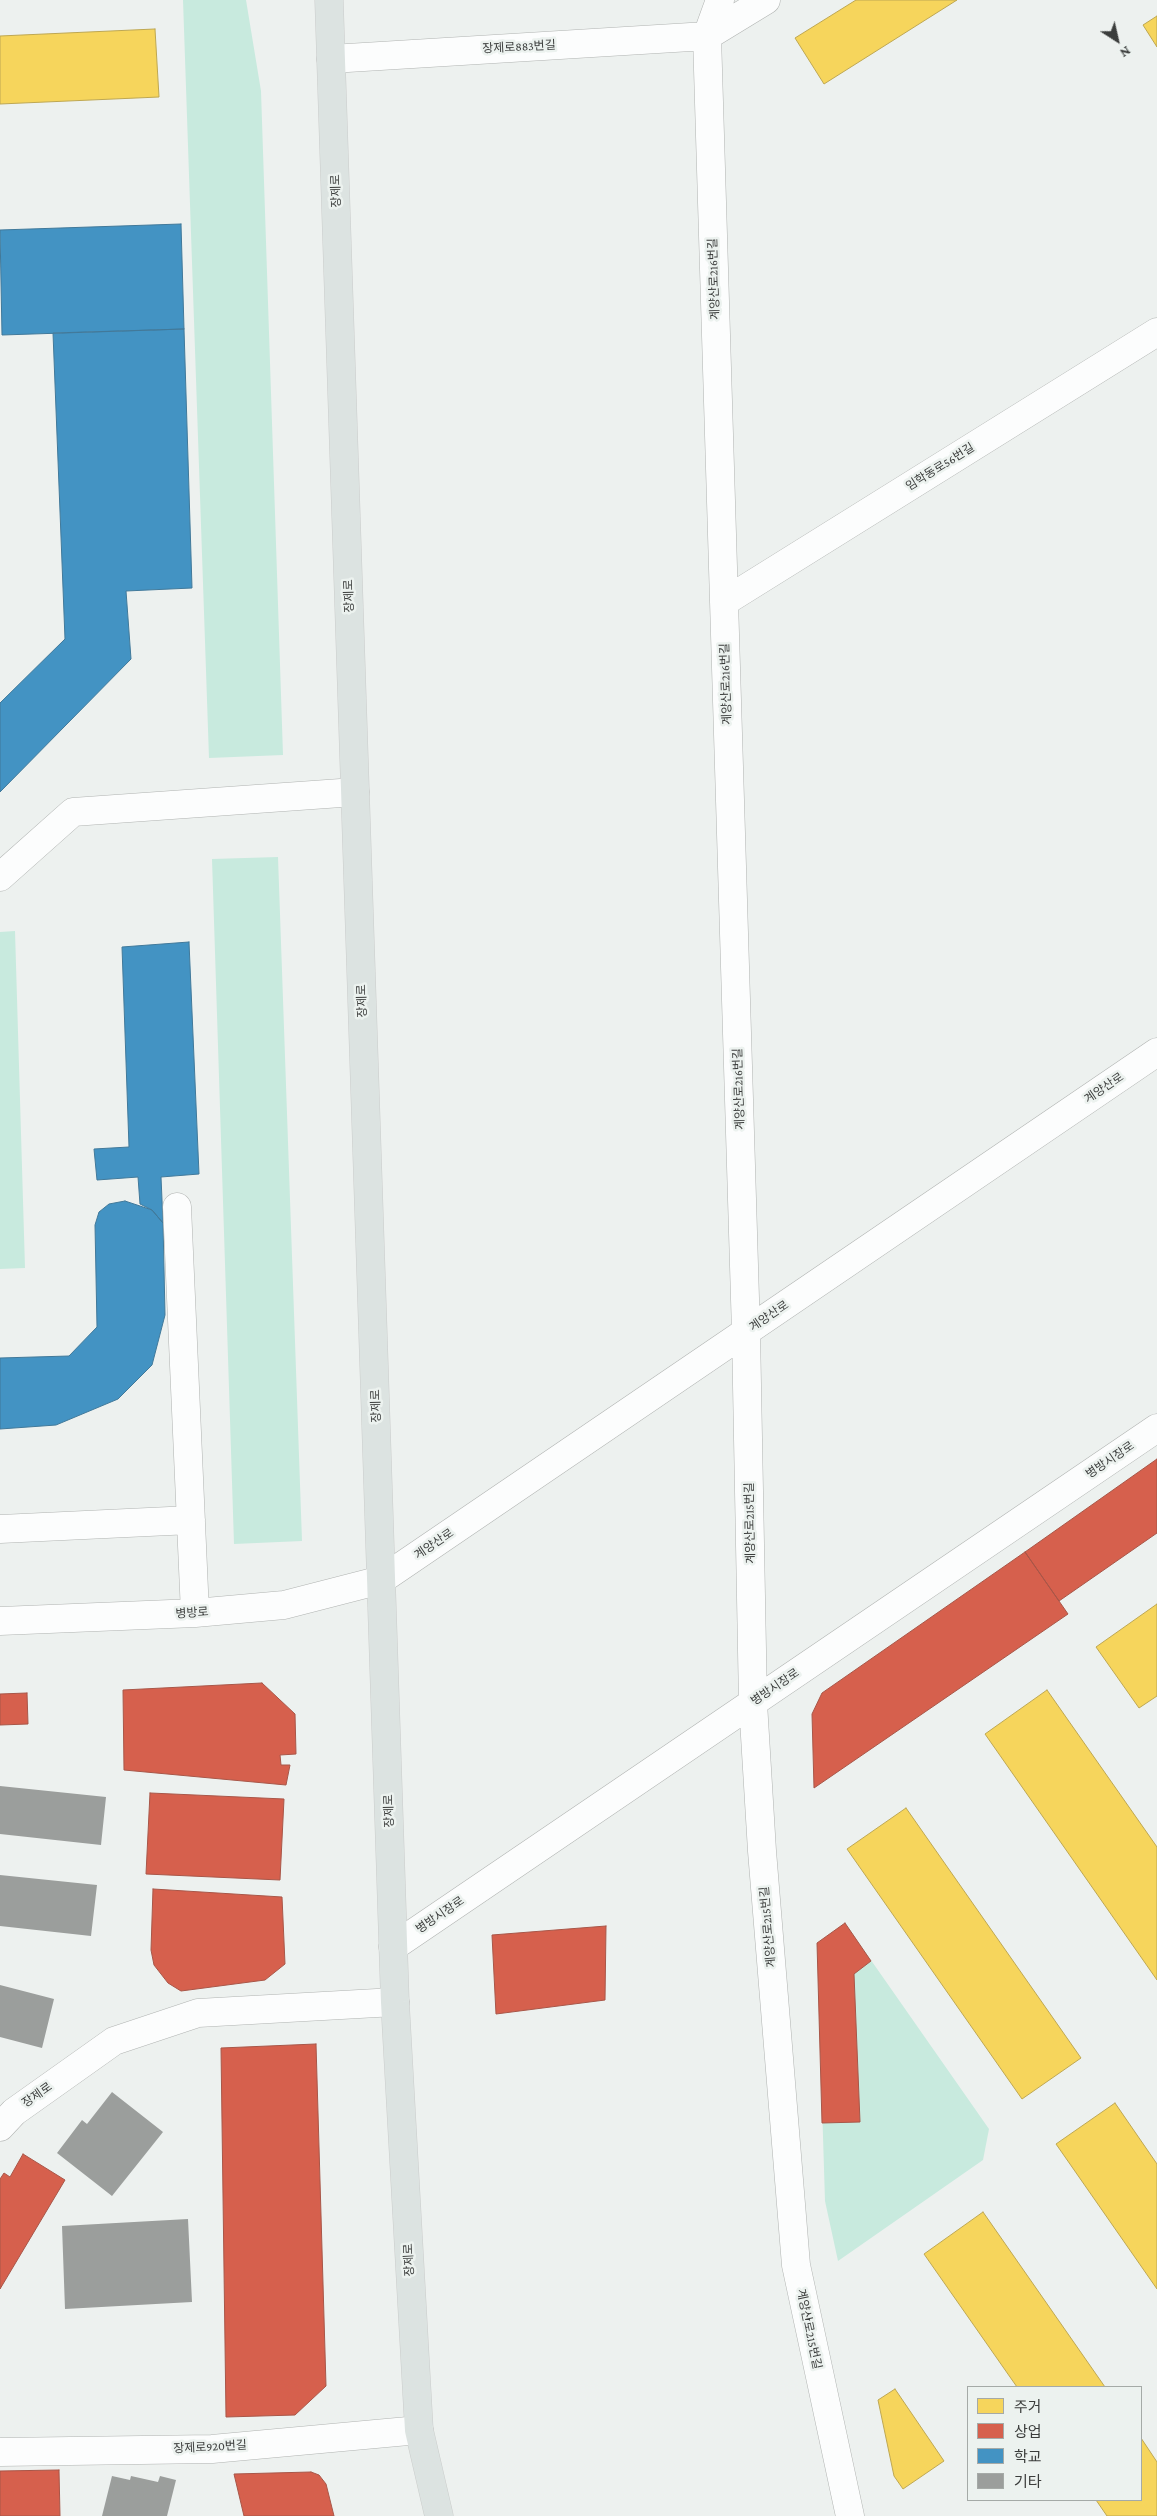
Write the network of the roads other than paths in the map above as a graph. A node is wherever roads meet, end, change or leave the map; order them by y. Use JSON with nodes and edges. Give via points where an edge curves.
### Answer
{"nodes":[{"id":1,"x":329,"y":0,"type":"edge"},
{"id":2,"x":720,"y":0,"type":"edge"},
{"id":3,"x":766,"y":0,"type":"edge"},
{"id":4,"x":707,"y":36,"type":"junction"},
{"id":5,"x":331,"y":59,"type":"junction"},
{"id":6,"x":1157,"y":332,"type":"edge"},
{"id":7,"x":724,"y":602,"type":"junction"},
{"id":8,"x":355,"y":792,"type":"junction"},
{"id":9,"x":0,"y":877,"type":"edge"},
{"id":10,"x":1157,"y":1052,"type":"edge"},
{"id":11,"x":177,"y":1207,"type":"dead end"},
{"id":12,"x":746,"y":1332,"type":"junction"},
{"id":13,"x":1157,"y":1428,"type":"edge"},
{"id":14,"x":191,"y":1520,"type":"junction"},
{"id":15,"x":0,"y":1528,"type":"edge"},
{"id":16,"x":381,"y":1580,"type":"junction"},
{"id":17,"x":195,"y":1614,"type":"junction"},
{"id":18,"x":0,"y":1621,"type":"edge"},
{"id":19,"x":753,"y":1702,"type":"junction"},
{"id":20,"x":393,"y":1946,"type":"junction"},
{"id":21,"x":395,"y":2002,"type":"junction"},
{"id":22,"x":0,"y":2127,"type":"edge"},
{"id":23,"x":419,"y":2430,"type":"junction"},
{"id":24,"x":0,"y":2452,"type":"edge"},
{"id":25,"x":439,"y":2516,"type":"edge"},
{"id":26,"x":850,"y":2516,"type":"edge"}],
"edges":[{"from":1,"to":5,"type":"main road","name":"장제로"},
{"from":2,"to":4,"type":"street"},
{"from":3,"to":4,"type":"street","name":"장제로883번길"},
{"from":4,"to":5,"type":"street","name":"장제로883번길"},
{"from":4,"to":7,"type":"street","name":"계양산로216번길"},
{"from":5,"to":8,"type":"main road","name":"장제로"},
{"from":6,"to":7,"type":"street","name":"임학동로56번길"},
{"from":7,"to":12,"type":"street","name":"계양산로216번길"},
{"from":8,"to":9,"type":"street","via":[[73,812]]},
{"from":8,"to":16,"type":"main road","name":"장제로"},
{"from":10,"to":12,"type":"street","name":"계양산로"},
{"from":11,"to":14,"type":"street"},
{"from":12,"to":16,"type":"street","name":"계양산로"},
{"from":12,"to":19,"type":"street","name":"계양산로215번길"},
{"from":13,"to":19,"type":"street","name":"병방시장로"},
{"from":14,"to":15,"type":"street"},
{"from":14,"to":17,"type":"street"},
{"from":16,"to":17,"type":"street","name":"병방로","via":[[284,1605]]},
{"from":16,"to":20,"type":"main road","name":"장제로"},
{"from":17,"to":18,"type":"street","name":"병방로"},
{"from":19,"to":20,"type":"street","name":"병방시장로"},
{"from":19,"to":26,"type":"street","name":"계양산로215번길","via":[[796,2266]]},
{"from":20,"to":21,"type":"main road","name":"장제로"},
{"from":21,"to":22,"type":"street","name":"장제로","via":[[198,2013],[114,2041],[14,2112]]},
{"from":21,"to":23,"type":"main road","name":"장제로"},
{"from":23,"to":24,"type":"street","name":"장제로920번길","via":[[212,2449]]},
{"from":23,"to":25,"type":"main road","name":"장제로"}]}
